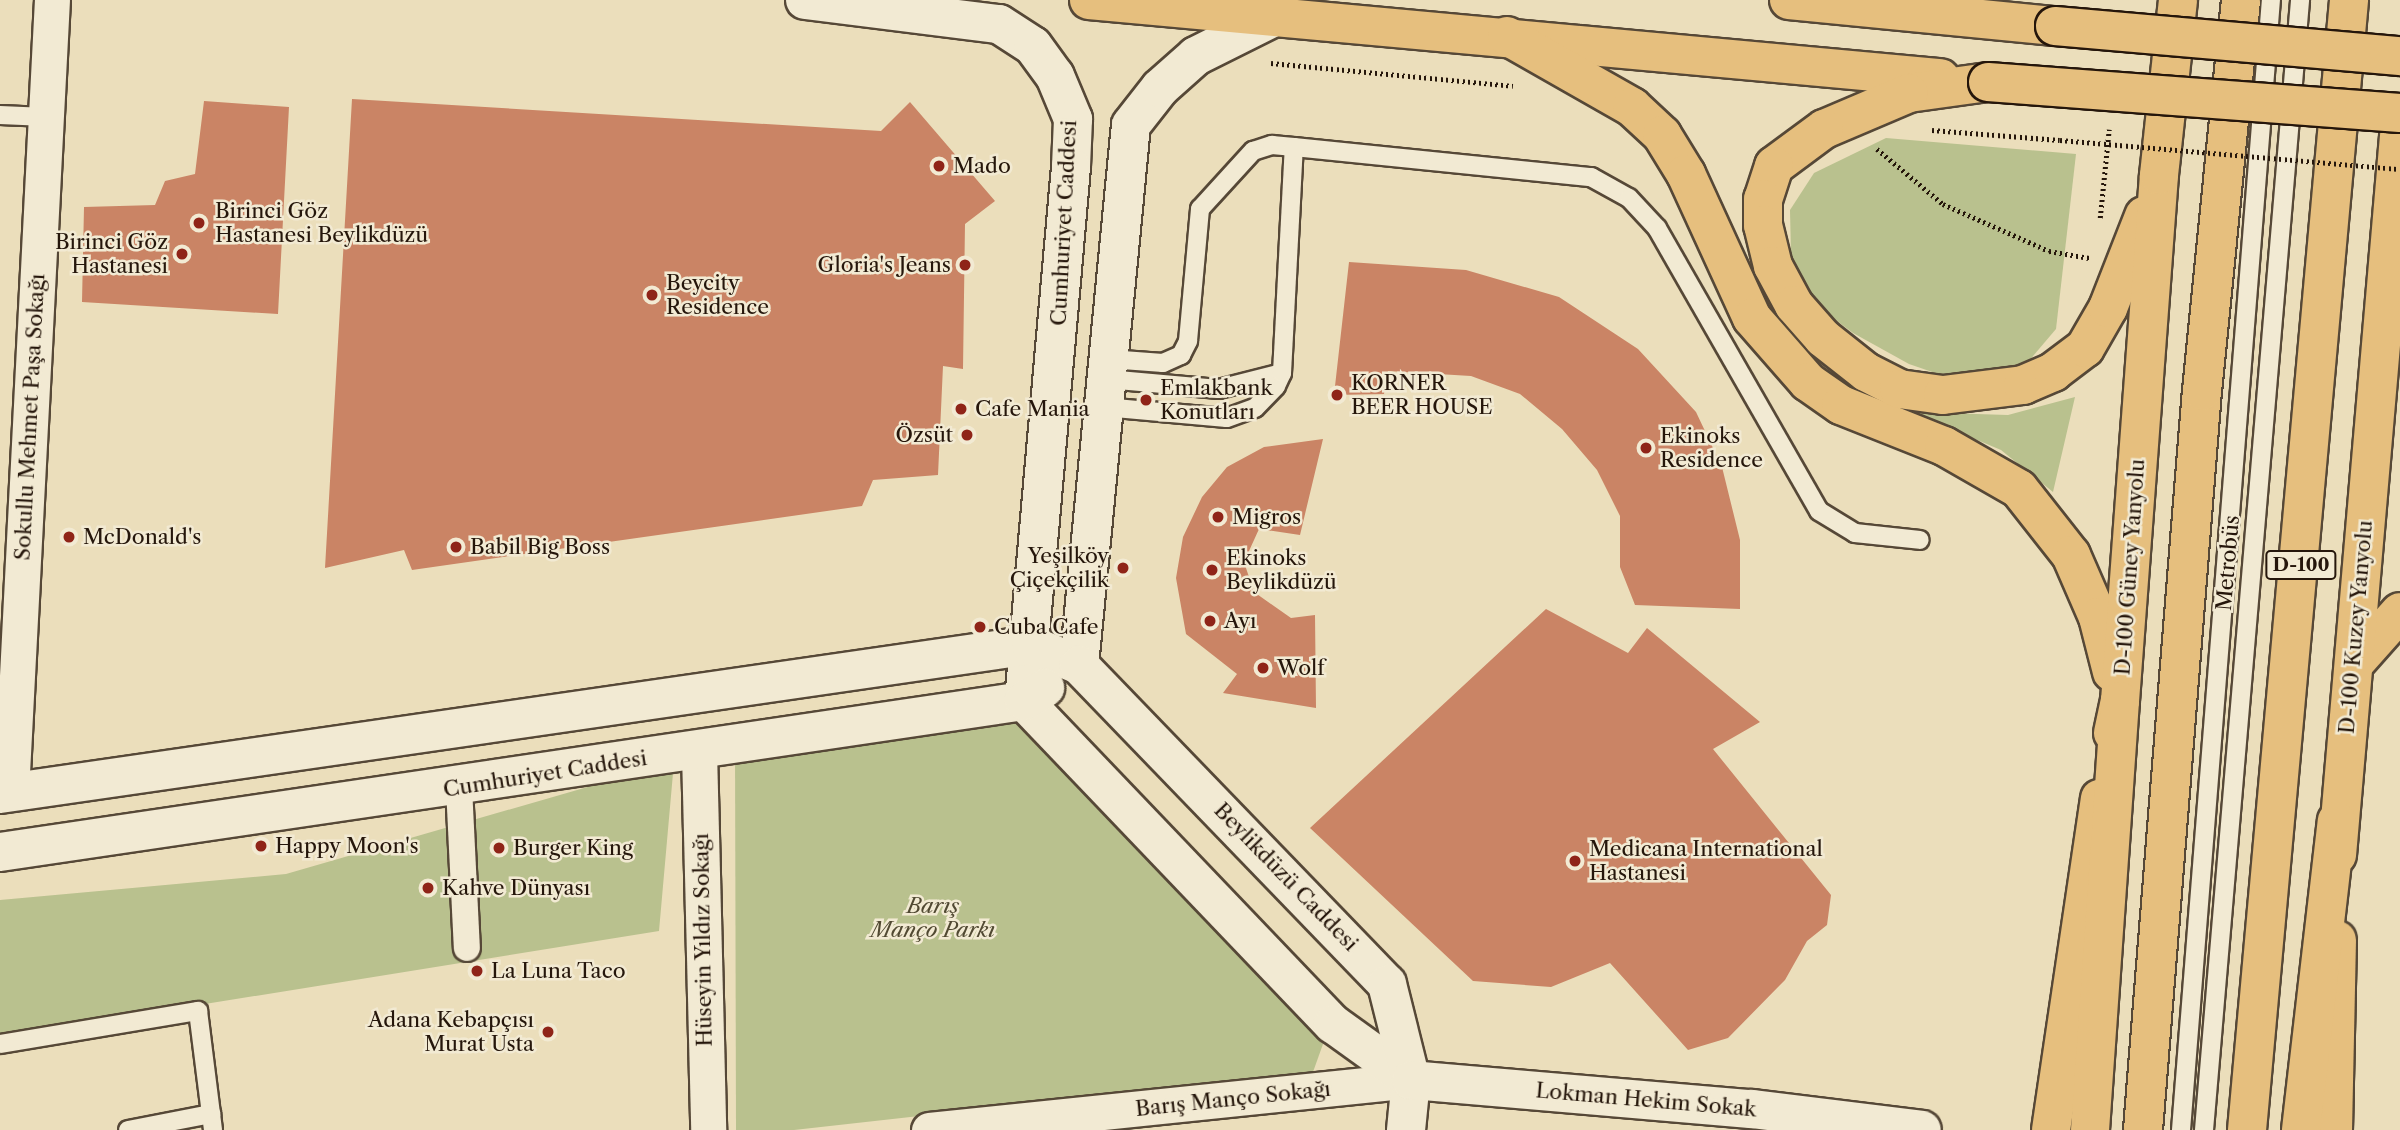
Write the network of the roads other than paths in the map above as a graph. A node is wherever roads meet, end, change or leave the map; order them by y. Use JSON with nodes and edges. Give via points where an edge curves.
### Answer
{"nodes":[{"id":1,"x":52,"y":0,"type":"edge"},
{"id":2,"x":805,"y":0,"type":"edge"},
{"id":3,"x":1089,"y":0,"type":"edge"},
{"id":4,"x":1789,"y":0,"type":"edge"},
{"id":5,"x":2001,"y":0,"type":"edge"},
{"id":6,"x":2178,"y":0,"type":"edge"},
{"id":7,"x":2241,"y":0,"type":"edge"},
{"id":8,"x":2271,"y":0,"type":"edge"},
{"id":9,"x":2300,"y":0,"type":"edge"},
{"id":10,"x":2349,"y":0,"type":"edge"},
{"id":11,"x":1276,"y":16,"type":"junction"},
{"id":12,"x":2055,"y":26,"type":"junction"},
{"id":13,"x":1507,"y":36,"type":"junction"},
{"id":14,"x":2400,"y":56,"type":"edge"},
{"id":15,"x":1988,"y":82,"type":"junction"},
{"id":16,"x":2400,"y":113,"type":"edge"},
{"id":17,"x":0,"y":115,"type":"edge"},
{"id":18,"x":46,"y":117,"type":"junction"},
{"id":19,"x":2400,"y":124,"type":"edge"},
{"id":20,"x":1294,"y":147,"type":"junction"},
{"id":21,"x":2159,"y":174,"type":"junction"},
{"id":22,"x":2398,"y":195,"type":"edge"},
{"id":23,"x":1282,"y":373,"type":"junction"},
{"id":24,"x":1107,"y":382,"type":"junction"},
{"id":25,"x":1920,"y":540,"type":"dead end"},
{"id":26,"x":2400,"y":612,"type":"edge"},
{"id":27,"x":1031,"y":645,"type":"junction"},
{"id":28,"x":2354,"y":664,"type":"junction"},
{"id":29,"x":1079,"y":665,"type":"junction"},
{"id":30,"x":697,"y":690,"type":"junction"},
{"id":31,"x":1024,"y":701,"type":"junction"},
{"id":32,"x":2120,"y":701,"type":"junction"},
{"id":33,"x":699,"y":751,"type":"junction"},
{"id":34,"x":459,"y":788,"type":"junction"},
{"id":35,"x":5,"y":793,"type":"edge"},
{"id":36,"x":2337,"y":821,"type":"junction"},
{"id":37,"x":3,"y":852,"type":"edge"},
{"id":38,"x":467,"y":948,"type":"dead end"},
{"id":39,"x":0,"y":1044,"type":"edge"},
{"id":40,"x":1411,"y":1080,"type":"junction"},
{"id":41,"x":1752,"y":1120,"type":"edge"},
{"id":42,"x":212,"y":1122,"type":"edge"},
{"id":43,"x":128,"y":1130,"type":"edge"},
{"id":44,"x":708,"y":1130,"type":"edge"},
{"id":45,"x":929,"y":1130,"type":"edge"},
{"id":46,"x":1406,"y":1130,"type":"edge"},
{"id":47,"x":1923,"y":1130,"type":"edge"},
{"id":48,"x":2051,"y":1130,"type":"edge"},
{"id":49,"x":2090,"y":1130,"type":"edge"},
{"id":50,"x":2143,"y":1130,"type":"edge"},
{"id":51,"x":2181,"y":1130,"type":"edge"},
{"id":52,"x":2204,"y":1130,"type":"edge"},
{"id":53,"x":2248,"y":1130,"type":"edge"},
{"id":54,"x":2301,"y":1130,"type":"edge"},
{"id":55,"x":2333,"y":1130,"type":"edge"}],
"edges":[{"from":1,"to":18,"type":"street","name":"Sokullu Mehmet Paşa Sokağı"},
{"from":2,"to":27,"type":"main road","name":"Cumhuriyet Caddesi","via":[[999,24],[1033,46],[1068,102],[1073,119],[1072,167]]},
{"from":3,"to":11,"type":"main road"},
{"from":4,"to":12,"type":"main road"},
{"from":5,"to":12,"type":"main road"},
{"from":6,"to":21,"type":"main road","name":"D-100 Güney Yanyolu"},
{"from":7,"to":50,"type":"main road","via":[[2201,405]]},
{"from":8,"to":51,"type":"lane","name":"Metrobüs"},
{"from":9,"to":52,"type":"lane","name":"Metrobüs"},
{"from":10,"to":53,"type":"main road","number":"D-100"},
{"from":11,"to":13,"type":"main road"},
{"from":11,"to":24,"type":"main road","via":[[1196,56],[1160,88],[1131,125]]},
{"from":12,"to":14,"type":"main road","bridge":true},
{"from":13,"to":15,"type":"main road"},
{"from":13,"to":32,"type":"main road","via":[[1632,107],[1662,135],[1686,174],[1746,308],[1774,349],[1808,382],[1841,405],[1986,467],[2019,489],[2041,514],[2085,583]]},
{"from":15,"to":16,"type":"main road","bridge":true},
{"from":15,"to":21,"type":"main road","via":[[1909,93],[1824,129],[1774,166],[1763,199],[1763,225],[1773,266],[1794,305],[1822,338],[1866,372],[1899,389],[1943,395],[2023,385],[2053,372],[2085,348],[2100,323]]},
{"from":17,"to":18,"type":"lane"},
{"from":18,"to":35,"type":"street","name":"Sokullu Mehmet Paşa Sokağı"},
{"from":19,"to":22,"type":"main road","name":"D-100 Kuzey Yanyolu"},
{"from":20,"to":23,"type":"lane"},
{"from":20,"to":24,"type":"lane","via":[[1272,145],[1253,151],[1200,209],[1188,341],[1181,355]]},
{"from":20,"to":25,"type":"lane","via":[[1591,177],[1611,186],[1657,229],[1819,511],[1855,533]]},
{"from":21,"to":32,"type":"main road","name":"D-100 Güney Yanyolu"},
{"from":22,"to":28,"type":"main road","name":"D-100 Kuzey Yanyolu"},
{"from":23,"to":24,"type":"lane","via":[[1219,389]]},
{"from":23,"to":24,"type":"lane","via":[[1255,408],[1227,418]]},
{"from":24,"to":29,"type":"main road"},
{"from":26,"to":28,"type":"main road"},
{"from":27,"to":29,"type":"main road"},
{"from":27,"to":30,"type":"main road"},
{"from":27,"to":31,"type":"main road","name":"Cumhuriyet Caddesi"},
{"from":28,"to":36,"type":"main road","name":"D-100 Kuzey Yanyolu"},
{"from":29,"to":31,"type":"main road","name":"Cumhuriyet Caddesi"},
{"from":29,"to":40,"type":"main road","name":"Beylikdüzü Caddesi","via":[[1387,984]]},
{"from":30,"to":33,"type":"main road"},
{"from":30,"to":35,"type":"main road"},
{"from":31,"to":33,"type":"main road","name":"Cumhuriyet Caddesi"},
{"from":31,"to":40,"type":"main road","via":[[1332,1024]]},
{"from":32,"to":48,"type":"main road","name":"D-100 Güney Yanyolu","via":[[2093,830]]},
{"from":32,"to":49,"type":"main road"},
{"from":33,"to":34,"type":"main road","name":"Cumhuriyet Caddesi"},
{"from":33,"to":44,"type":"street","name":"Hüseyin Yıldız Sokağı"},
{"from":34,"to":37,"type":"main road","name":"Cumhuriyet Caddesi"},
{"from":34,"to":38,"type":"street"},
{"from":35,"to":37,"type":"main road"},
{"from":36,"to":54,"type":"main road"},
{"from":36,"to":55,"type":"main road","name":"D-100 Kuzey Yanyolu"},
{"from":39,"to":42,"type":"lane","via":[[198,1011]]},
{"from":40,"to":41,"type":"main road","name":"Lokman Hekim Sokak"},
{"from":40,"to":45,"type":"street","name":"Barış Manço Sokağı"},
{"from":40,"to":46,"type":"main road","name":"Beylikdüzü Caddesi"},
{"from":41,"to":47,"type":"main road","name":"Lokman Hekim Sokak"},
{"from":42,"to":43,"type":"lane"}]}
